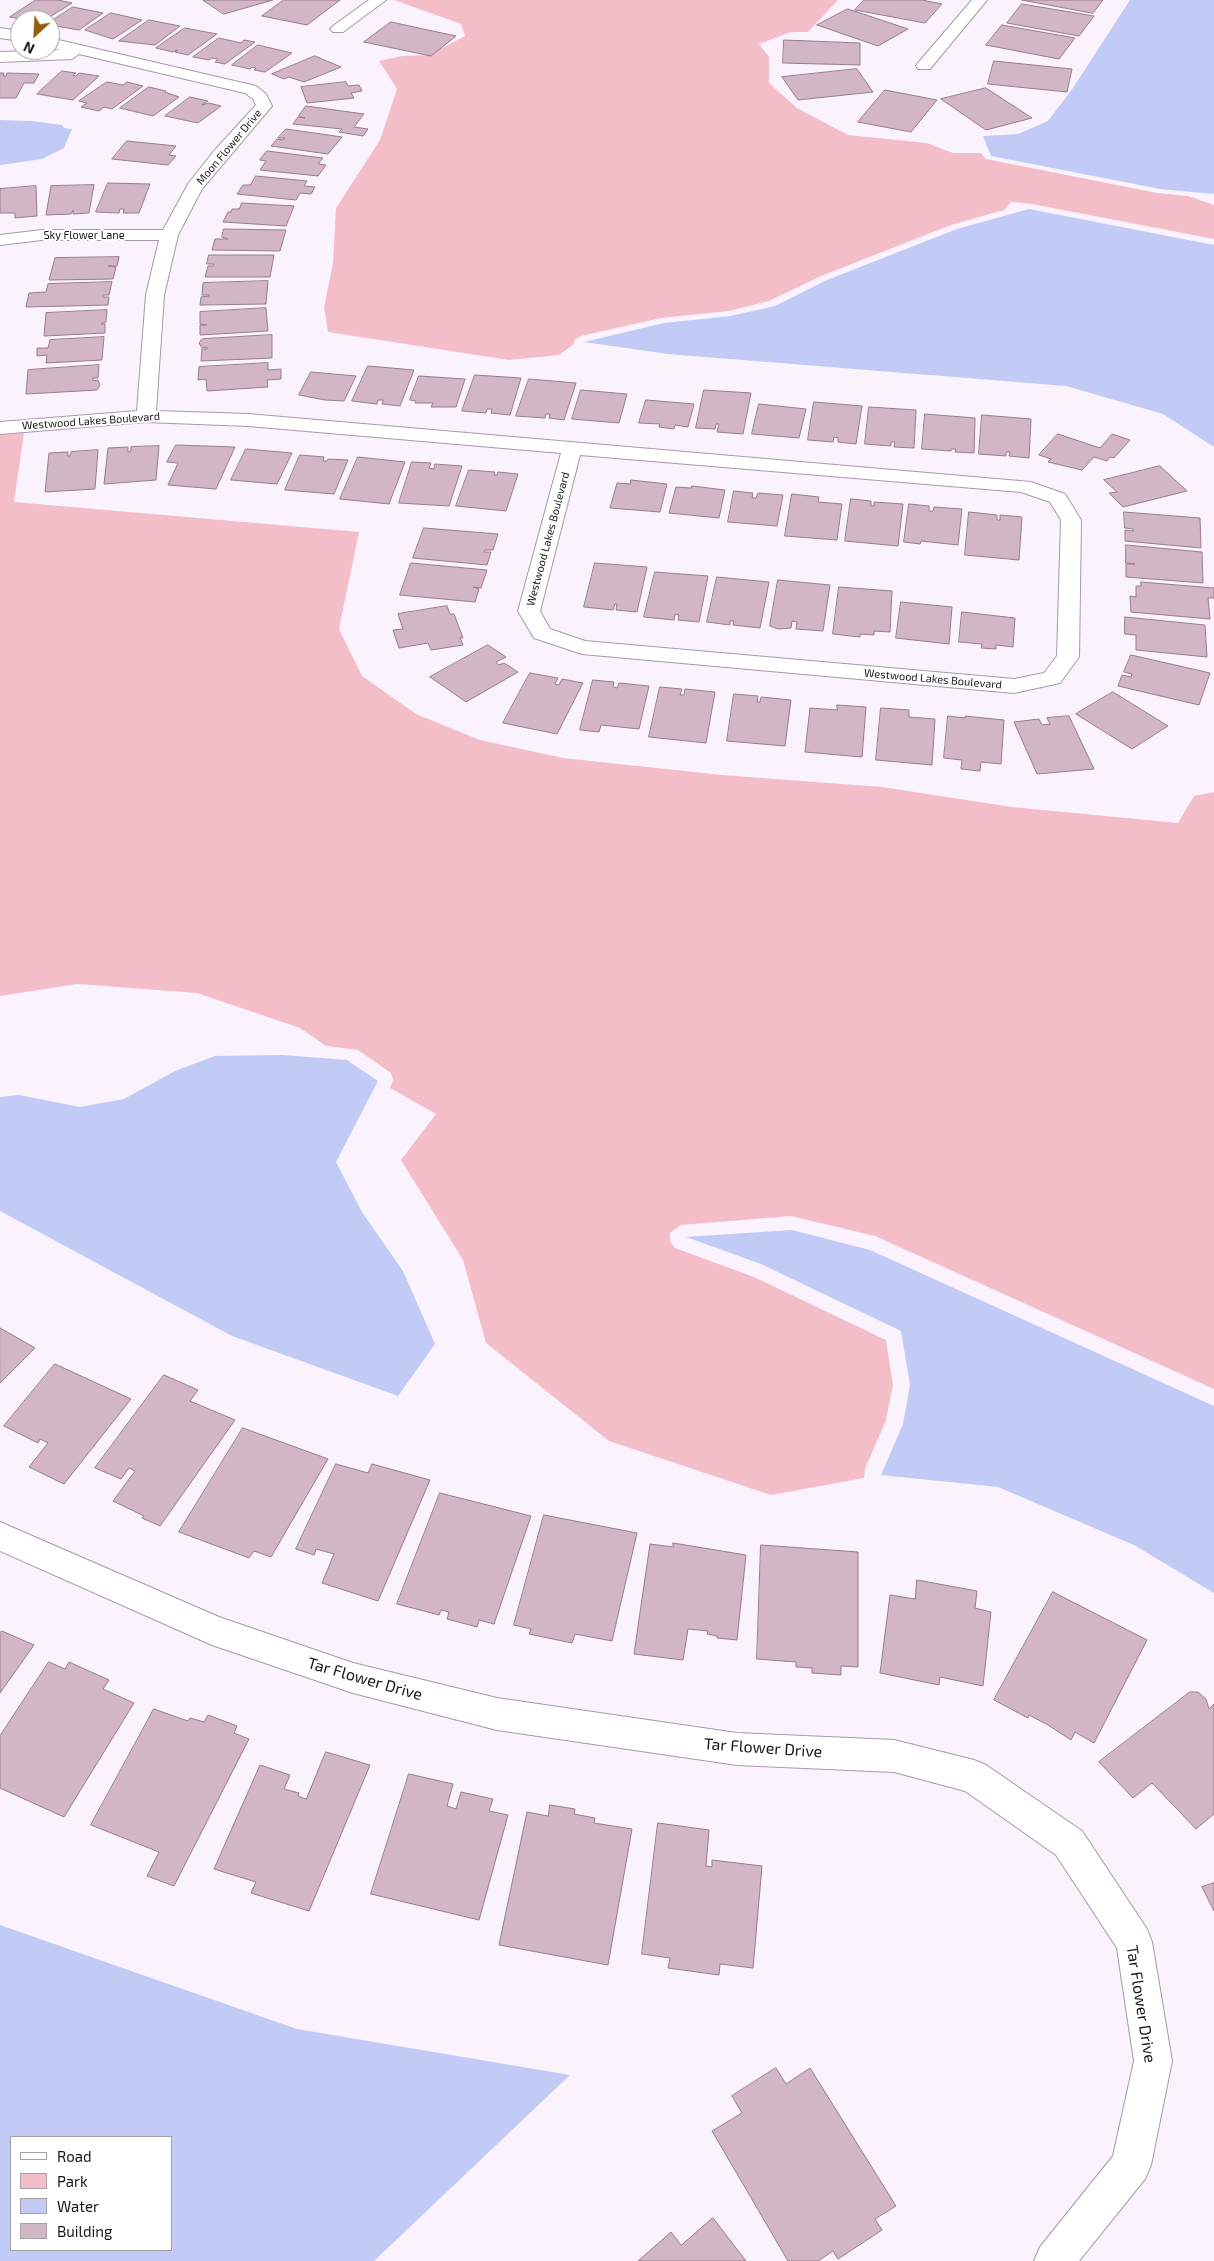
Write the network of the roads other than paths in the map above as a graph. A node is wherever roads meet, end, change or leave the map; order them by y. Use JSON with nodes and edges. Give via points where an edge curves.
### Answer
{"nodes":[{"id":1,"x":379,"y":0,"type":"edge"},
{"id":2,"x":980,"y":0,"type":"edge"},
{"id":3,"x":338,"y":29,"type":"dead end"},
{"id":4,"x":60,"y":45,"type":"edge"},
{"id":5,"x":101,"y":54,"type":"junction"},
{"id":6,"x":0,"y":56,"type":"edge"},
{"id":7,"x":924,"y":66,"type":"dead end"},
{"id":8,"x":169,"y":235,"type":"junction"},
{"id":9,"x":0,"y":240,"type":"edge"},
{"id":10,"x":146,"y":416,"type":"junction"},
{"id":11,"x":0,"y":428,"type":"edge"},
{"id":12,"x":572,"y":448,"type":"junction"},
{"id":13,"x":0,"y":1536,"type":"edge"},
{"id":14,"x":1054,"y":2261,"type":"edge"}],
"edges":[{"from":1,"to":3,"type":"street"},
{"from":2,"to":7,"type":"street"},
{"from":4,"to":5,"type":"street","name":"Moon Flower Drive"},
{"from":5,"to":6,"type":"street","name":"Moon Flower Drive"},
{"from":5,"to":8,"type":"street","name":"Moon Flower Drive","via":[[250,89],[260,97],[264,106],[194,188]]},
{"from":8,"to":9,"type":"street","name":"Sky Flower Lane","via":[[42,235]]},
{"from":8,"to":10,"type":"street","name":"Moon Flower Drive","via":[[155,296]]},
{"from":10,"to":11,"type":"street","name":"Westwood Lakes Boulevard"},
{"from":10,"to":12,"type":"street","name":"Westwood Lakes Boulevard","via":[[248,420]]},
{"from":12,"to":12,"type":"street","name":"Westwood Lakes Boulevard","via":[[1024,486],[1058,498],[1071,520],[1068,657],[1052,678],[1014,686],[582,647],[542,633],[529,611]]},
{"from":13,"to":14,"type":"street","name":"Tar Flower Drive","via":[[212,1630],[353,1678],[497,1714],[737,1749],[894,1756],[974,1777],[1069,1843],[1134,1942],[1153,2061],[1131,2165]]}]}
